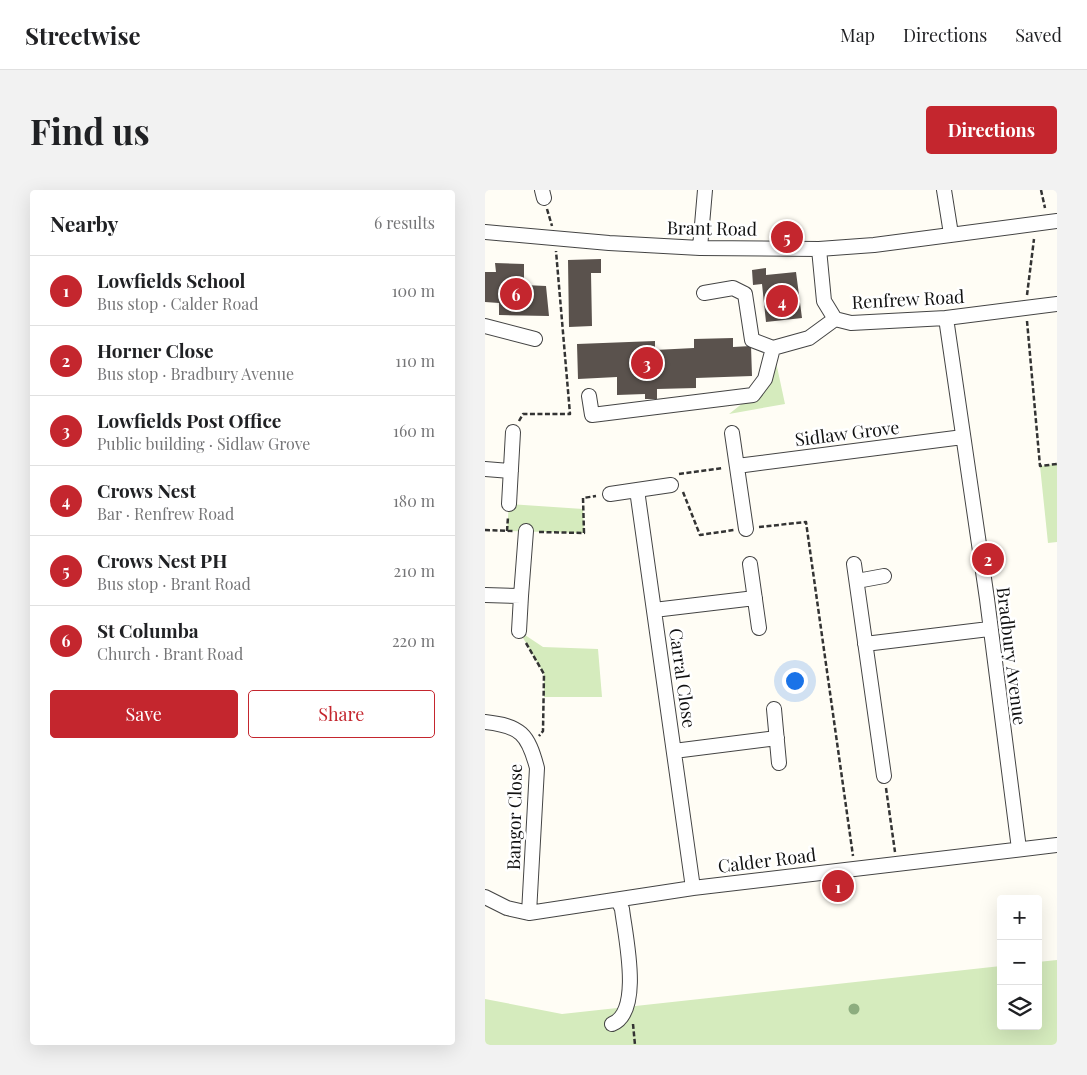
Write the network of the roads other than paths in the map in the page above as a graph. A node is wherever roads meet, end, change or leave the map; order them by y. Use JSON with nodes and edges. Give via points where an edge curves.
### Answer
{"nodes":[{"id":1,"x":705,"y":190,"type":"edge"},
{"id":2,"x":944,"y":190,"type":"edge"},
{"id":3,"x":1057,"y":221,"type":"edge"},
{"id":4,"x":485,"y":232,"type":"edge"},
{"id":5,"x":951,"y":234,"type":"junction"},
{"id":6,"x":700,"y":248,"type":"junction"},
{"id":7,"x":819,"y":248,"type":"junction"},
{"id":8,"x":704,"y":293,"type":"dead end"},
{"id":9,"x":1057,"y":304,"type":"edge"},
{"id":10,"x":946,"y":318,"type":"junction"},
{"id":11,"x":835,"y":319,"type":"junction"},
{"id":12,"x":485,"y":326,"type":"edge"},
{"id":13,"x":535,"y":339,"type":"dead end"},
{"id":14,"x":773,"y":348,"type":"junction"},
{"id":15,"x":589,"y":396,"type":"dead end"},
{"id":16,"x":513,"y":432,"type":"road end"},
{"id":17,"x":732,"y":433,"type":"dead end"},
{"id":18,"x":963,"y":437,"type":"junction"},
{"id":19,"x":737,"y":466,"type":"junction"},
{"id":20,"x":485,"y":469,"type":"edge"},
{"id":21,"x":511,"y":471,"type":"junction"},
{"id":22,"x":678,"y":487,"type":"road end"},
{"id":23,"x":637,"y":490,"type":"junction"},
{"id":24,"x":610,"y":494,"type":"road end"},
{"id":25,"x":509,"y":504,"type":"dead end"},
{"id":26,"x":746,"y":529,"type":"road end"},
{"id":27,"x":526,"y":531,"type":"road end"},
{"id":28,"x":751,"y":564,"type":"dead end"},
{"id":29,"x":854,"y":564,"type":"dead end"},
{"id":30,"x":884,"y":576,"type":"dead end"},
{"id":31,"x":857,"y":581,"type":"junction"},
{"id":32,"x":485,"y":595,"type":"edge"},
{"id":33,"x":521,"y":596,"type":"junction"},
{"id":34,"x":755,"y":598,"type":"junction"},
{"id":35,"x":654,"y":610,"type":"junction"},
{"id":36,"x":759,"y":628,"type":"dead end"},
{"id":37,"x":989,"y":629,"type":"junction"},
{"id":38,"x":519,"y":631,"type":"road end"},
{"id":39,"x":865,"y":644,"type":"junction"},
{"id":40,"x":774,"y":709,"type":"dead end"},
{"id":41,"x":485,"y":722,"type":"edge"},
{"id":42,"x":777,"y":738,"type":"junction"},
{"id":43,"x":674,"y":751,"type":"junction"},
{"id":44,"x":779,"y":763,"type":"dead end"},
{"id":45,"x":884,"y":776,"type":"road end"},
{"id":46,"x":1057,"y":845,"type":"edge"},
{"id":47,"x":1019,"y":849,"type":"junction"},
{"id":48,"x":693,"y":888,"type":"junction"},
{"id":49,"x":485,"y":897,"type":"edge"},
{"id":50,"x":619,"y":900,"type":"junction"},
{"id":51,"x":529,"y":913,"type":"junction"},
{"id":52,"x":612,"y":1024,"type":"dead end"}],
"edges":[{"from":1,"to":6,"type":"street"},
{"from":2,"to":5,"type":"street"},
{"from":3,"to":5,"type":"street","name":"Brant Road"},
{"from":4,"to":6,"type":"street","name":"Brant Road"},
{"from":5,"to":7,"type":"street","name":"Brant Road","via":[[873,245]]},
{"from":6,"to":7,"type":"street","name":"Brant Road"},
{"from":7,"to":11,"type":"street","name":"Renfrew Road","via":[[824,301]]},
{"from":8,"to":14,"type":"street","via":[[733,288],[745,294],[752,340]]},
{"from":9,"to":10,"type":"street","name":"Renfrew Road"},
{"from":10,"to":11,"type":"street","name":"Renfrew Road","via":[[851,323]]},
{"from":10,"to":18,"type":"street","name":"Bradbury Avenue"},
{"from":11,"to":14,"type":"street","via":[[809,338]]},
{"from":12,"to":13,"type":"street"},
{"from":14,"to":15,"type":"street","via":[[765,379],[753,395],[591,414]]},
{"from":16,"to":21,"type":"street"},
{"from":17,"to":19,"type":"street"},
{"from":18,"to":19,"type":"street","name":"Sidlaw Grove"},
{"from":18,"to":37,"type":"street","name":"Bradbury Avenue"},
{"from":19,"to":26,"type":"street"},
{"from":20,"to":21,"type":"street"},
{"from":21,"to":25,"type":"street"},
{"from":22,"to":23,"type":"street"},
{"from":23,"to":24,"type":"street"},
{"from":23,"to":35,"type":"street","name":"Carral Close"},
{"from":27,"to":33,"type":"street"},
{"from":28,"to":34,"type":"street"},
{"from":29,"to":31,"type":"street"},
{"from":30,"to":31,"type":"street"},
{"from":31,"to":39,"type":"street"},
{"from":32,"to":33,"type":"street"},
{"from":33,"to":38,"type":"street"},
{"from":34,"to":35,"type":"street","name":"Carral Close"},
{"from":34,"to":36,"type":"street"},
{"from":35,"to":43,"type":"street","name":"Carral Close"},
{"from":37,"to":39,"type":"street"},
{"from":37,"to":47,"type":"street","name":"Bradbury Avenue"},
{"from":39,"to":45,"type":"street"},
{"from":40,"to":42,"type":"street"},
{"from":41,"to":51,"type":"street","name":"Bangor Close","via":[[503,724],[520,732],[531,745],[537,768]]},
{"from":42,"to":43,"type":"street","name":"Carral Close"},
{"from":42,"to":44,"type":"street"},
{"from":43,"to":48,"type":"street","name":"Carral Close"},
{"from":46,"to":47,"type":"street","name":"Calder Road"},
{"from":47,"to":48,"type":"street","name":"Calder Road"},
{"from":48,"to":50,"type":"street","name":"Calder Road"},
{"from":49,"to":51,"type":"street","name":"Calder Road","via":[[507,908]]},
{"from":50,"to":51,"type":"street","name":"Calder Road"},
{"from":50,"to":52,"type":"street","via":[[631,994],[627,1010]]}]}
